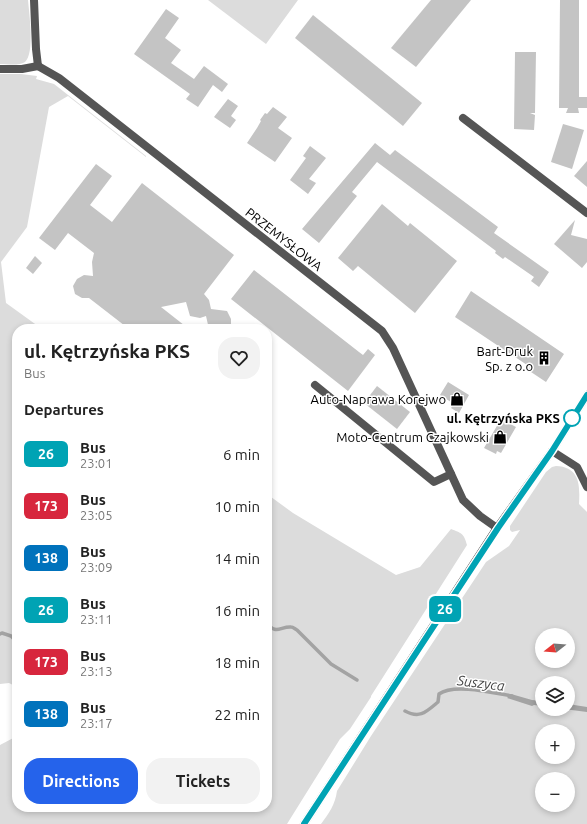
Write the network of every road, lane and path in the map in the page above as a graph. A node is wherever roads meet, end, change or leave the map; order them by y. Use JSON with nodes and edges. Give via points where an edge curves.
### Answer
{"nodes":[{"id":1,"x":34,"y":0,"type":"edge"},
{"id":2,"x":38,"y":66,"type":"junction"},
{"id":3,"x":0,"y":69,"type":"edge"},
{"id":4,"x":463,"y":118,"type":"dead end"},
{"id":5,"x":587,"y":213,"type":"edge"},
{"id":6,"x":315,"y":385,"type":"dead end"},
{"id":7,"x":587,"y":395,"type":"edge"},
{"id":8,"x":552,"y":451,"type":"junction"},
{"id":9,"x":451,"y":474,"type":"junction"},
{"id":10,"x":587,"y":487,"type":"edge"},
{"id":11,"x":498,"y":528,"type":"junction"},
{"id":12,"x":304,"y":824,"type":"edge"}],
"edges":[{"from":1,"to":2,"type":"street"},
{"from":2,"to":3,"type":"street"},
{"from":2,"to":9,"type":"street","name":"PRZEMYSŁOWA","via":[[59,78],[382,331],[393,348]]},
{"from":4,"to":5,"type":"street"},
{"from":6,"to":9,"type":"street","via":[[434,482]]},
{"from":7,"to":8,"type":"main road"},
{"from":8,"to":10,"type":"street","via":[[576,467]]},
{"from":8,"to":11,"type":"main road"},
{"from":9,"to":11,"type":"street","name":"PRZEMYSŁOWA","via":[[463,500]]},
{"from":11,"to":12,"type":"main road"}]}
